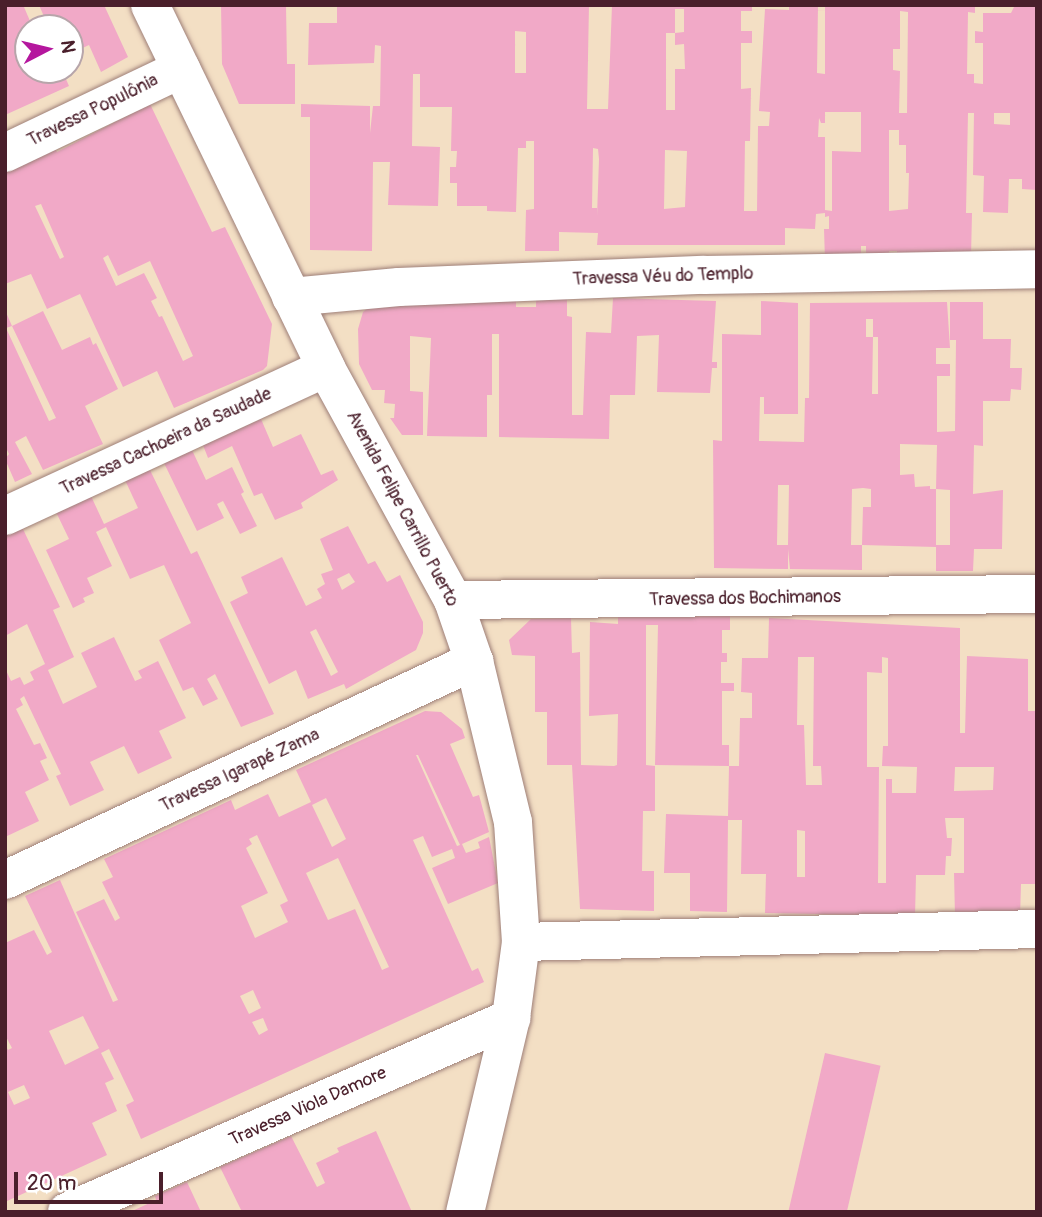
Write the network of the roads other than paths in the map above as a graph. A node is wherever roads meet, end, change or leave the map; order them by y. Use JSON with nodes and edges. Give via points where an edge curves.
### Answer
{"nodes":[{"id":1,"x":150,"y":5,"type":"edge"},
{"id":2,"x":181,"y":69,"type":"junction"},
{"id":3,"x":5,"y":153,"type":"edge"},
{"id":4,"x":1037,"y":269,"type":"edge"},
{"id":5,"x":291,"y":297,"type":"junction"},
{"id":6,"x":326,"y":368,"type":"junction"},
{"id":7,"x":5,"y":516,"type":"edge"},
{"id":8,"x":1037,"y":594,"type":"edge"},
{"id":9,"x":453,"y":600,"type":"junction"},
{"id":10,"x":474,"y":662,"type":"junction"},
{"id":11,"x":5,"y":880,"type":"edge"},
{"id":12,"x":1037,"y":929,"type":"edge"},
{"id":13,"x":521,"y":942,"type":"junction"},
{"id":14,"x":511,"y":1018,"type":"junction"},
{"id":15,"x":67,"y":1212,"type":"edge"},
{"id":16,"x":465,"y":1212,"type":"edge"}],
"edges":[{"from":1,"to":2,"type":"street","name":"Avenida Felipe Carrillo Puerto"},
{"from":2,"to":3,"type":"street","name":"Travessa Populônia"},
{"from":2,"to":5,"type":"street","name":"Avenida Felipe Carrillo Puerto"},
{"from":4,"to":5,"type":"street","name":"Travessa Véu do Templo","via":[[690,276],[399,287]]},
{"from":5,"to":6,"type":"street","name":"Avenida Felipe Carrillo Puerto"},
{"from":6,"to":7,"type":"street","name":"Travessa Cachoeira da Saudade"},
{"from":6,"to":9,"type":"street","name":"Avenida Felipe Carrillo Puerto"},
{"from":8,"to":9,"type":"street","name":"Travessa dos Bochimanos"},
{"from":9,"to":10,"type":"street","name":"Avenida Felipe Carrillo Puerto"},
{"from":10,"to":11,"type":"street","name":"Travessa Igarapé Zama"},
{"from":10,"to":13,"type":"street","name":"Avenida Felipe Carrillo Puerto","via":[[513,822]]},
{"from":12,"to":13,"type":"street"},
{"from":13,"to":14,"type":"street","name":"Avenida Felipe Carrillo Puerto"},
{"from":14,"to":15,"type":"street","name":"Travessa Viola Damore"},
{"from":14,"to":16,"type":"street","name":"Avenida Felipe Carrillo Puerto"}]}
